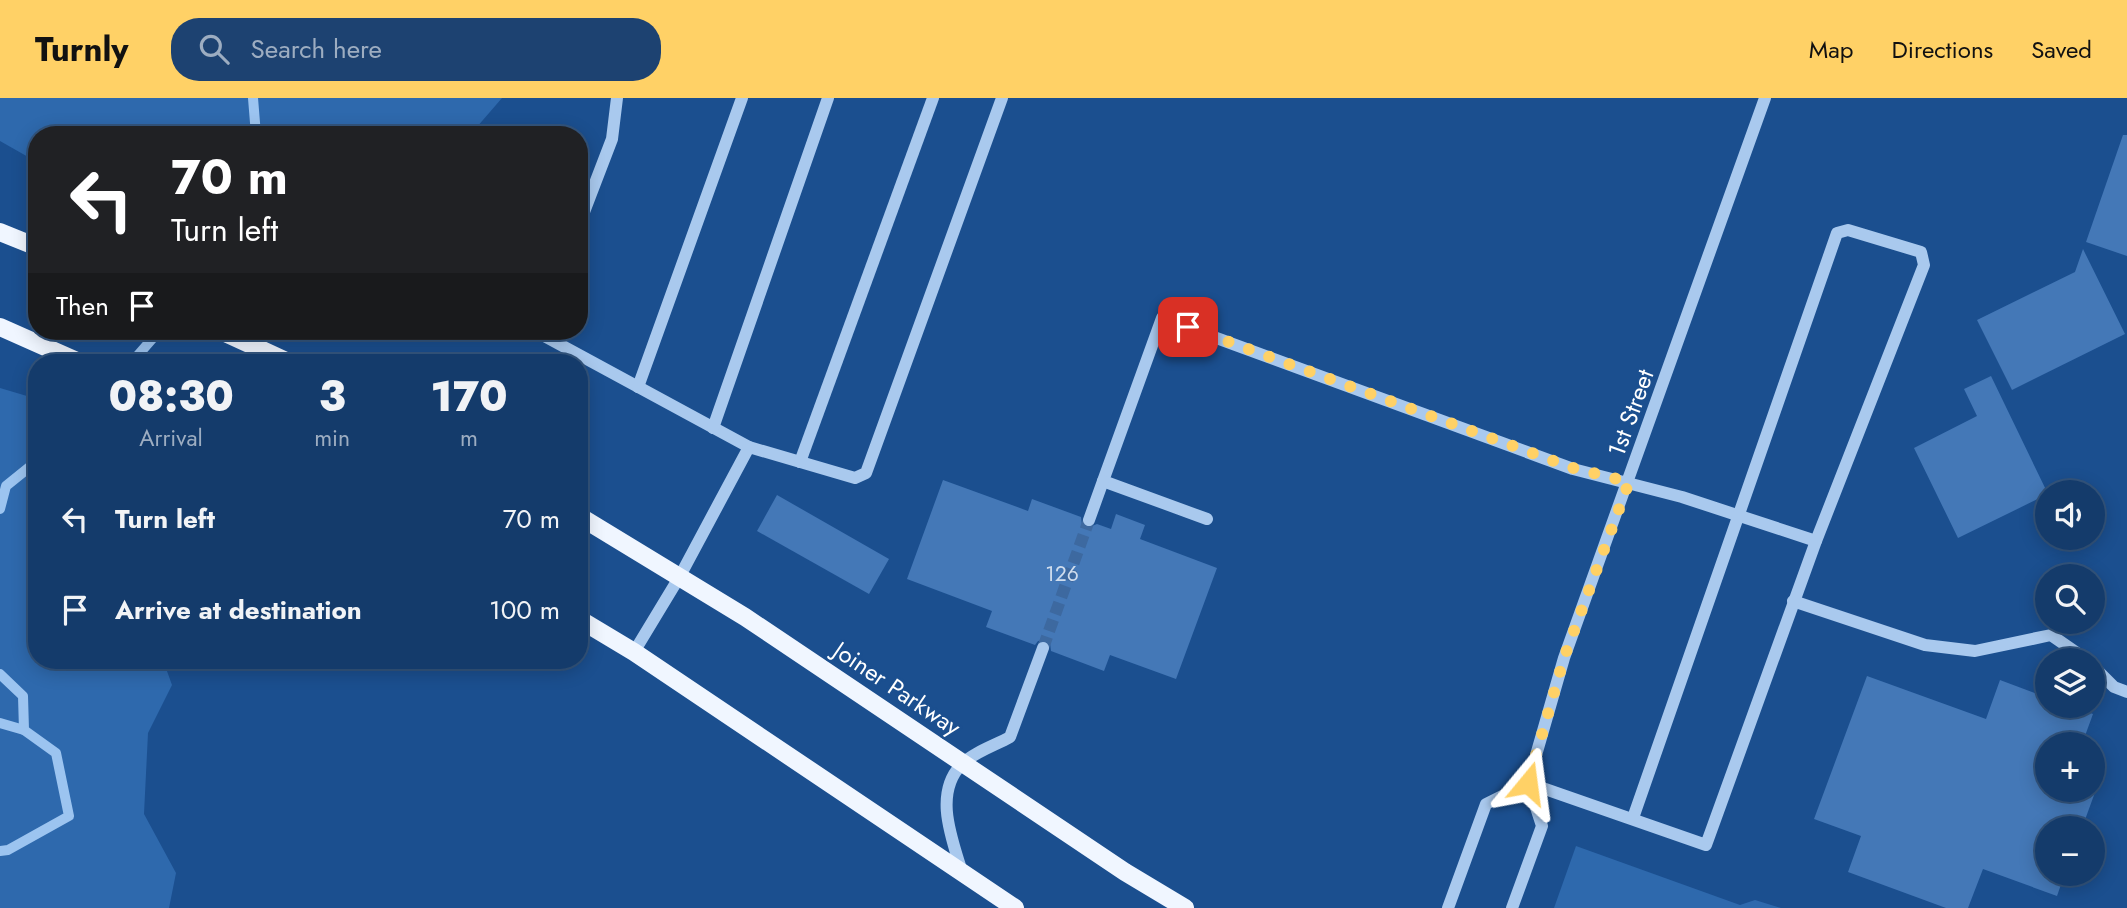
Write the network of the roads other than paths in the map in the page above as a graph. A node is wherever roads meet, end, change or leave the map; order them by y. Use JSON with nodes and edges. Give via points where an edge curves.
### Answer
{"nodes":[{"id":1,"x":617,"y":98,"type":"edge"},
{"id":2,"x":742,"y":98,"type":"edge"},
{"id":3,"x":828,"y":98,"type":"edge"},
{"id":4,"x":933,"y":98,"type":"edge"},
{"id":5,"x":1002,"y":98,"type":"edge"},
{"id":6,"x":1765,"y":98,"type":"edge"},
{"id":7,"x":588,"y":202,"type":"edge"},
{"id":8,"x":0,"y":232,"type":"edge"},
{"id":9,"x":28,"y":243,"type":"edge"},
{"id":10,"x":0,"y":327,"type":"edge"},
{"id":11,"x":28,"y":339,"type":"edge"},
{"id":12,"x":31,"y":340,"type":"edge"},
{"id":13,"x":240,"y":340,"type":"edge"},
{"id":14,"x":552,"y":340,"type":"edge"},
{"id":15,"x":61,"y":354,"type":"edge"},
{"id":16,"x":270,"y":354,"type":"edge"},
{"id":17,"x":577,"y":354,"type":"edge"},
{"id":18,"x":588,"y":360,"type":"edge"},
{"id":19,"x":638,"y":387,"type":"junction"},
{"id":20,"x":713,"y":428,"type":"junction"},
{"id":21,"x":749,"y":447,"type":"junction"},
{"id":22,"x":800,"y":462,"type":"junction"},
{"id":23,"x":1103,"y":481,"type":"junction"},
{"id":24,"x":1629,"y":482,"type":"junction"},
{"id":25,"x":1741,"y":515,"type":"junction"},
{"id":26,"x":1089,"y":520,"type":"tunnel mouth"},
{"id":27,"x":1207,"y":520,"type":"dead end"},
{"id":28,"x":588,"y":521,"type":"edge"},
{"id":29,"x":1816,"y":541,"type":"junction"},
{"id":30,"x":680,"y":576,"type":"junction"},
{"id":31,"x":1793,"y":601,"type":"junction"},
{"id":32,"x":588,"y":624,"type":"edge"},
{"id":33,"x":1043,"y":648,"type":"tunnel mouth"},
{"id":34,"x":2070,"y":648,"type":"edge"},
{"id":35,"x":634,"y":652,"type":"junction"},
{"id":36,"x":2105,"y":678,"type":"edge"},
{"id":37,"x":2127,"y":692,"type":"edge"},
{"id":38,"x":963,"y":763,"type":"junction"},
{"id":39,"x":1528,"y":783,"type":"junction"},
{"id":40,"x":1633,"y":818,"type":"junction"},
{"id":41,"x":962,"y":872,"type":"junction"},
{"id":42,"x":1015,"y":908,"type":"edge"},
{"id":43,"x":1185,"y":908,"type":"edge"},
{"id":44,"x":1448,"y":908,"type":"edge"},
{"id":45,"x":1512,"y":908,"type":"edge"}],
"edges":[{"from":1,"to":7,"type":"street","via":[[612,139]]},
{"from":2,"to":19,"type":"street"},
{"from":3,"to":20,"type":"street"},
{"from":4,"to":22,"type":"street"},
{"from":5,"to":22,"type":"street","via":[[866,473],[855,478]]},
{"from":6,"to":24,"type":"street","name":"1st Street"},
{"from":8,"to":9,"type":"main road"},
{"from":10,"to":11,"type":"main road"},
{"from":12,"to":15,"type":"main road"},
{"from":13,"to":16,"type":"main road"},
{"from":14,"to":17,"type":"street"},
{"from":18,"to":19,"type":"street"},
{"from":19,"to":20,"type":"street"},
{"from":20,"to":21,"type":"street"},
{"from":21,"to":22,"type":"street"},
{"from":21,"to":30,"type":"street"},
{"from":23,"to":24,"type":"street","via":[[1162,317],[1573,468]]},
{"from":23,"to":26,"type":"street"},
{"from":23,"to":27,"type":"street"},
{"from":24,"to":25,"type":"street"},
{"from":24,"to":39,"type":"street","name":"1st Street","via":[[1564,658]]},
{"from":25,"to":29,"type":"street"},
{"from":25,"to":29,"type":"street","via":[[1837,233],[1848,230],[1921,252],[1924,265]]},
{"from":25,"to":40,"type":"street"},
{"from":28,"to":30,"type":"main road","name":"Joiner Parkway"},
{"from":29,"to":31,"type":"street"},
{"from":30,"to":35,"type":"street"},
{"from":30,"to":38,"type":"main road","name":"Joiner Parkway"},
{"from":31,"to":34,"type":"street","via":[[1925,645],[1975,651],[2051,635]]},
{"from":31,"to":40,"type":"street","via":[[1706,845]]},
{"from":32,"to":35,"type":"main road"},
{"from":33,"to":38,"type":"street","via":[[1010,737]]},
{"from":35,"to":41,"type":"main road"},
{"from":36,"to":37,"type":"street"},
{"from":38,"to":41,"type":"street","via":[[949,784],[946,820]]},
{"from":38,"to":43,"type":"main road","name":"Joiner Parkway"},
{"from":39,"to":40,"type":"street"},
{"from":39,"to":44,"type":"street","via":[[1486,804]]},
{"from":39,"to":45,"type":"street","via":[[1542,826]]},
{"from":41,"to":42,"type":"main road"}]}
